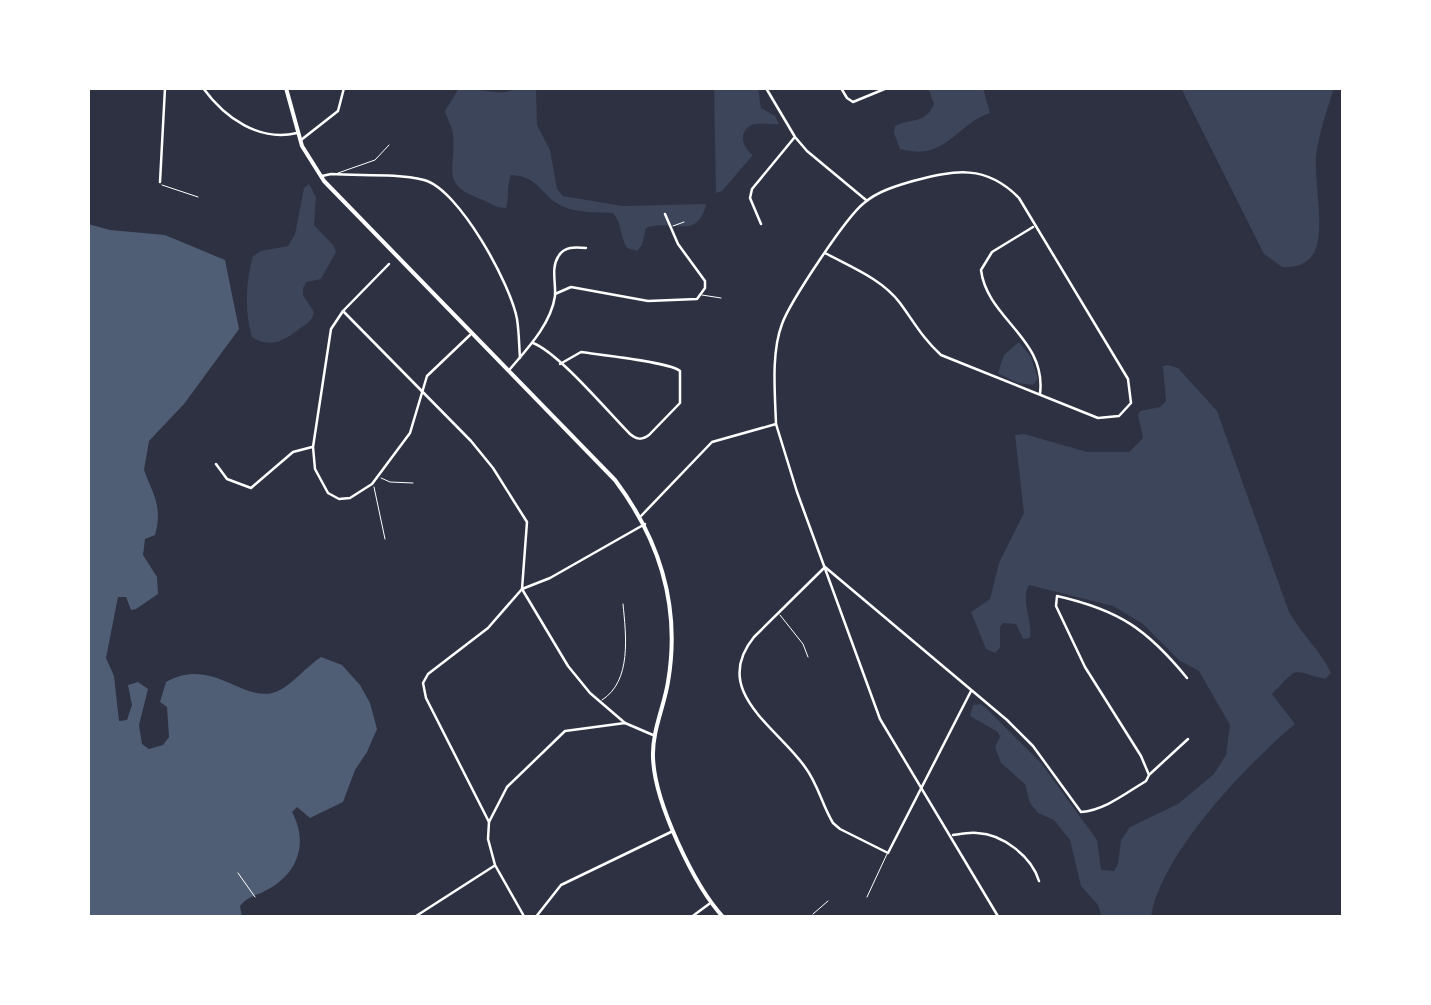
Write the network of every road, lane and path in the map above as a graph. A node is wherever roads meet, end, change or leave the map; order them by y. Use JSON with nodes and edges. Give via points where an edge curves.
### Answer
{"nodes":[{"id":1,"x":165,"y":88,"type":"edge"},
{"id":2,"x":203,"y":88,"type":"edge"},
{"id":3,"x":286,"y":88,"type":"edge"},
{"id":4,"x":344,"y":88,"type":"edge"},
{"id":5,"x":766,"y":88,"type":"edge"},
{"id":6,"x":842,"y":88,"type":"edge"},
{"id":7,"x":887,"y":88,"type":"edge"},
{"id":8,"x":88,"y":125,"type":"edge"},
{"id":9,"x":297,"y":133,"type":"junction"},
{"id":10,"x":795,"y":137,"type":"junction"},
{"id":11,"x":300,"y":141,"type":"junction"},
{"id":12,"x":389,"y":145,"type":"dead end"},
{"id":13,"x":88,"y":170,"type":"edge"},
{"id":14,"x":335,"y":174,"type":"junction"},
{"id":15,"x":320,"y":176,"type":"junction"},
{"id":16,"x":160,"y":182,"type":"joint"},
{"id":17,"x":198,"y":198,"type":"dead end"},
{"id":18,"x":866,"y":200,"type":"junction"},
{"id":19,"x":664,"y":214,"type":"dead end"},
{"id":20,"x":684,"y":222,"type":"dead end"},
{"id":21,"x":761,"y":224,"type":"dead end"},
{"id":22,"x":1035,"y":226,"type":"junction"},
{"id":23,"x":670,"y":228,"type":"junction"},
{"id":24,"x":586,"y":248,"type":"dead end"},
{"id":25,"x":825,"y":254,"type":"junction"},
{"id":26,"x":389,"y":264,"type":"dead end"},
{"id":27,"x":555,"y":294,"type":"junction"},
{"id":28,"x":702,"y":295,"type":"junction"},
{"id":29,"x":722,"y":298,"type":"dead end"},
{"id":30,"x":342,"y":311,"type":"junction"},
{"id":31,"x":471,"y":334,"type":"junction"},
{"id":32,"x":533,"y":343,"type":"junction"},
{"id":33,"x":520,"y":358,"type":"junction"},
{"id":34,"x":560,"y":364,"type":"junction"},
{"id":35,"x":510,"y":369,"type":"junction"},
{"id":36,"x":421,"y":391,"type":"junction"},
{"id":37,"x":1040,"y":396,"type":"junction"},
{"id":38,"x":776,"y":424,"type":"junction"},
{"id":39,"x":313,"y":447,"type":"junction"},
{"id":40,"x":216,"y":464,"type":"dead end"},
{"id":41,"x":379,"y":477,"type":"junction"},
{"id":42,"x":413,"y":482,"type":"dead end"},
{"id":43,"x":372,"y":484,"type":"junction"},
{"id":44,"x":641,"y":516,"type":"junction"},
{"id":45,"x":645,"y":524,"type":"junction"},
{"id":46,"x":385,"y":539,"type":"dead end"},
{"id":47,"x":825,"y":567,"type":"junction"},
{"id":48,"x":522,"y":590,"type":"junction"},
{"id":49,"x":623,"y":604,"type":"dead end"},
{"id":50,"x":780,"y":615,"type":"junction"},
{"id":51,"x":808,"y":657,"type":"dead end"},
{"id":52,"x":1188,"y":678,"type":"dead end"},
{"id":53,"x":971,"y":692,"type":"junction"},
{"id":54,"x":599,"y":702,"type":"junction"},
{"id":55,"x":624,"y":723,"type":"junction"},
{"id":56,"x":655,"y":736,"type":"junction"},
{"id":57,"x":1188,"y":739,"type":"dead end"},
{"id":58,"x":1148,"y":775,"type":"junction"},
{"id":59,"x":921,"y":786,"type":"junction"},
{"id":60,"x":489,"y":822,"type":"junction"},
{"id":61,"x":674,"y":830,"type":"junction"},
{"id":62,"x":951,"y":836,"type":"junction"},
{"id":63,"x":888,"y":853,"type":"junction"},
{"id":64,"x":495,"y":865,"type":"junction"},
{"id":65,"x":238,"y":873,"type":"dead end"},
{"id":66,"x":1039,"y":881,"type":"dead end"},
{"id":67,"x":867,"y":897,"type":"dead end"},
{"id":68,"x":255,"y":898,"type":"dead end"},
{"id":69,"x":828,"y":901,"type":"dead end"},
{"id":70,"x":710,"y":903,"type":"junction"},
{"id":71,"x":995,"y":910,"type":"junction"},
{"id":72,"x":413,"y":918,"type":"edge"},
{"id":73,"x":526,"y":918,"type":"edge"},
{"id":74,"x":535,"y":918,"type":"edge"},
{"id":75,"x":690,"y":918,"type":"edge"},
{"id":76,"x":724,"y":918,"type":"edge"},
{"id":77,"x":805,"y":918,"type":"edge"},
{"id":78,"x":812,"y":918,"type":"edge"},
{"id":79,"x":992,"y":918,"type":"edge"},
{"id":80,"x":999,"y":918,"type":"edge"}],
"edges":[{"from":1,"to":16,"type":"street"},
{"from":2,"to":9,"type":"street","via":[[252,129],[276,137]]},
{"from":3,"to":9,"type":"street"},
{"from":4,"to":11,"type":"street","via":[[338,112]]},
{"from":5,"to":10,"type":"street"},
{"from":6,"to":7,"type":"street","via":[[853,102]]},
{"from":8,"to":13,"type":"street"},
{"from":9,"to":11,"type":"street"},
{"from":10,"to":18,"type":"street"},
{"from":10,"to":21,"type":"street","via":[[752,189]]},
{"from":11,"to":15,"type":"street"},
{"from":12,"to":14,"type":"lane","via":[[375,160]]},
{"from":14,"to":15,"type":"street"},
{"from":14,"to":33,"type":"street","via":[[424,180],[451,196],[509,294]]},
{"from":15,"to":31,"type":"street"},
{"from":16,"to":17,"type":"lane"},
{"from":18,"to":22,"type":"street","via":[[944,172],[972,170],[1010,189]]},
{"from":18,"to":25,"type":"street"},
{"from":19,"to":23,"type":"street"},
{"from":20,"to":23,"type":"lane"},
{"from":22,"to":37,"type":"street","via":[[992,252],[981,270],[986,290],[1038,362]]},
{"from":22,"to":37,"type":"street","via":[[1128,379],[1132,403],[1112,419],[1098,418]]},
{"from":23,"to":28,"type":"street","via":[[703,275]]},
{"from":24,"to":27,"type":"street","via":[[560,254]]},
{"from":25,"to":37,"type":"street","via":[[886,288],[941,354]]},
{"from":25,"to":38,"type":"street","via":[[782,324]]},
{"from":26,"to":30,"type":"street"},
{"from":27,"to":28,"type":"street","via":[[571,287],[658,302]]},
{"from":27,"to":32,"type":"street"},
{"from":28,"to":29,"type":"lane"},
{"from":30,"to":36,"type":"street"},
{"from":30,"to":39,"type":"street","via":[[331,329]]},
{"from":31,"to":35,"type":"street"},
{"from":31,"to":36,"type":"street","via":[[427,376]]},
{"from":32,"to":33,"type":"street"},
{"from":32,"to":34,"type":"street"},
{"from":33,"to":35,"type":"street"},
{"from":34,"to":34,"type":"street","via":[[634,438],[644,439],[680,403],[680,372],[670,364],[582,352]]},
{"from":35,"to":44,"type":"street"},
{"from":36,"to":41,"type":"street","via":[[410,434]]},
{"from":36,"to":48,"type":"street","via":[[492,468],[527,522]]},
{"from":38,"to":44,"type":"street","via":[[712,442]]},
{"from":38,"to":47,"type":"street"},
{"from":39,"to":40,"type":"street","via":[[293,452],[251,488],[224,476]]},
{"from":39,"to":43,"type":"street","via":[[315,469],[332,496],[350,498]]},
{"from":41,"to":42,"type":"lane"},
{"from":41,"to":43,"type":"street"},
{"from":43,"to":46,"type":"lane"},
{"from":44,"to":45,"type":"street"},
{"from":45,"to":48,"type":"street"},
{"from":45,"to":56,"type":"street","via":[[666,578],[672,631]]},
{"from":47,"to":50,"type":"street"},
{"from":47,"to":53,"type":"street"},
{"from":47,"to":59,"type":"street","via":[[880,719]]},
{"from":48,"to":54,"type":"street","via":[[568,666]]},
{"from":48,"to":60,"type":"street","via":[[423,684]]},
{"from":49,"to":54,"type":"lane","via":[[622,669],[612,694]]},
{"from":50,"to":51,"type":"lane"},
{"from":50,"to":63,"type":"street","via":[[742,658],[744,695],[805,766],[833,823]]},
{"from":52,"to":58,"type":"street","via":[[1135,623],[1098,605],[1058,596],[1054,601]]},
{"from":53,"to":58,"type":"street","via":[[1033,746],[1081,812],[1106,805]]},
{"from":53,"to":59,"type":"street"},
{"from":54,"to":55,"type":"street"},
{"from":55,"to":56,"type":"street"},
{"from":55,"to":60,"type":"street","via":[[565,731],[506,787]]},
{"from":56,"to":61,"type":"street","via":[[655,773]]},
{"from":57,"to":58,"type":"street"},
{"from":59,"to":62,"type":"street"},
{"from":59,"to":63,"type":"street"},
{"from":60,"to":64,"type":"street"},
{"from":61,"to":70,"type":"street"},
{"from":61,"to":74,"type":"street","via":[[562,886]]},
{"from":62,"to":66,"type":"street","via":[[992,836],[1024,855]]},
{"from":62,"to":71,"type":"street"},
{"from":63,"to":67,"type":"lane"},
{"from":64,"to":72,"type":"street"},
{"from":64,"to":73,"type":"street"},
{"from":65,"to":68,"type":"path"},
{"from":69,"to":78,"type":"lane"},
{"from":70,"to":75,"type":"street"},
{"from":70,"to":76,"type":"street"},
{"from":71,"to":79,"type":"street"},
{"from":71,"to":80,"type":"street"},
{"from":77,"to":78,"type":"street"}]}
